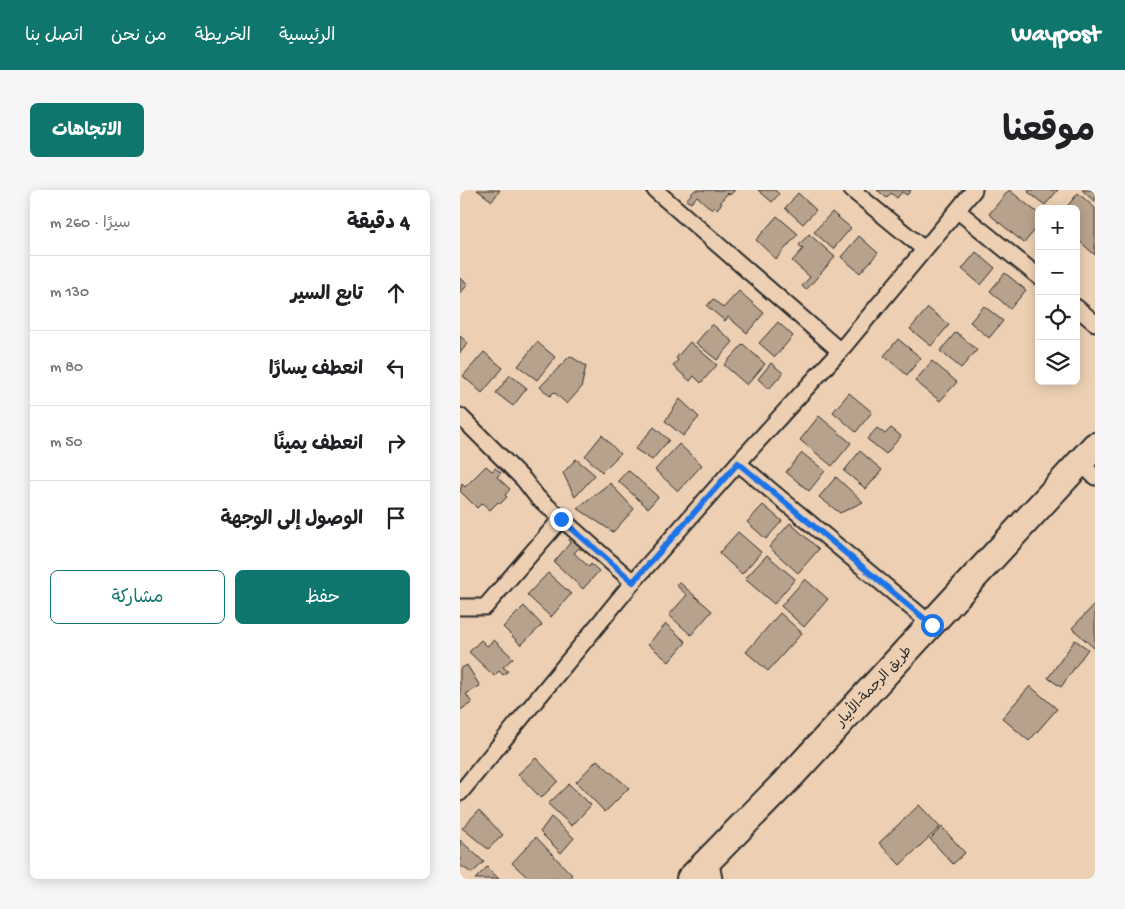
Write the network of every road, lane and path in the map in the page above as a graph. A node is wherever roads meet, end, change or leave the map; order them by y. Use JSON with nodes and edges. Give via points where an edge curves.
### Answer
{"nodes":[{"id":1,"x":655,"y":190,"type":"edge"},
{"id":2,"x":852,"y":190,"type":"edge"},
{"id":3,"x":974,"y":190,"type":"edge"},
{"id":4,"x":958,"y":211,"type":"junction"},
{"id":5,"x":924,"y":250,"type":"junction"},
{"id":6,"x":1035,"y":274,"type":"edge"},
{"id":7,"x":1080,"y":311,"type":"edge"},
{"id":8,"x":1095,"y":323,"type":"edge"},
{"id":9,"x":840,"y":351,"type":"junction"},
{"id":10,"x":460,"y":416,"type":"edge"},
{"id":11,"x":1090,"y":462,"type":"edge"},
{"id":12,"x":738,"y":463,"type":"junction"},
{"id":13,"x":561,"y":519,"type":"junction"},
{"id":14,"x":633,"y":582,"type":"junction"},
{"id":15,"x":460,"y":608,"type":"edge"},
{"id":16,"x":932,"y":625,"type":"junction"},
{"id":17,"x":460,"y":793,"type":"edge"},
{"id":18,"x":712,"y":869,"type":"edge"},
{"id":19,"x":690,"y":879,"type":"edge"}],
"edges":[{"from":1,"to":9,"type":"street"},
{"from":2,"to":5,"type":"street"},
{"from":3,"to":4,"type":"street"},
{"from":4,"to":5,"type":"street"},
{"from":4,"to":6,"type":"street"},
{"from":5,"to":9,"type":"street"},
{"from":7,"to":8,"type":"street"},
{"from":9,"to":12,"type":"street"},
{"from":10,"to":13,"type":"street"},
{"from":11,"to":16,"type":"highway","name":"طريق الرجمة-الأبيار"},
{"from":12,"to":14,"type":"street"},
{"from":12,"to":16,"type":"street"},
{"from":13,"to":14,"type":"street"},
{"from":13,"to":15,"type":"street","via":[[485,607]]},
{"from":14,"to":17,"type":"street"},
{"from":16,"to":18,"type":"highway","name":"طريق الرجمة-الأبيار","via":[[792,775]]},
{"from":18,"to":19,"type":"highway","name":"طريق الرجمة-الأبيار"}]}
